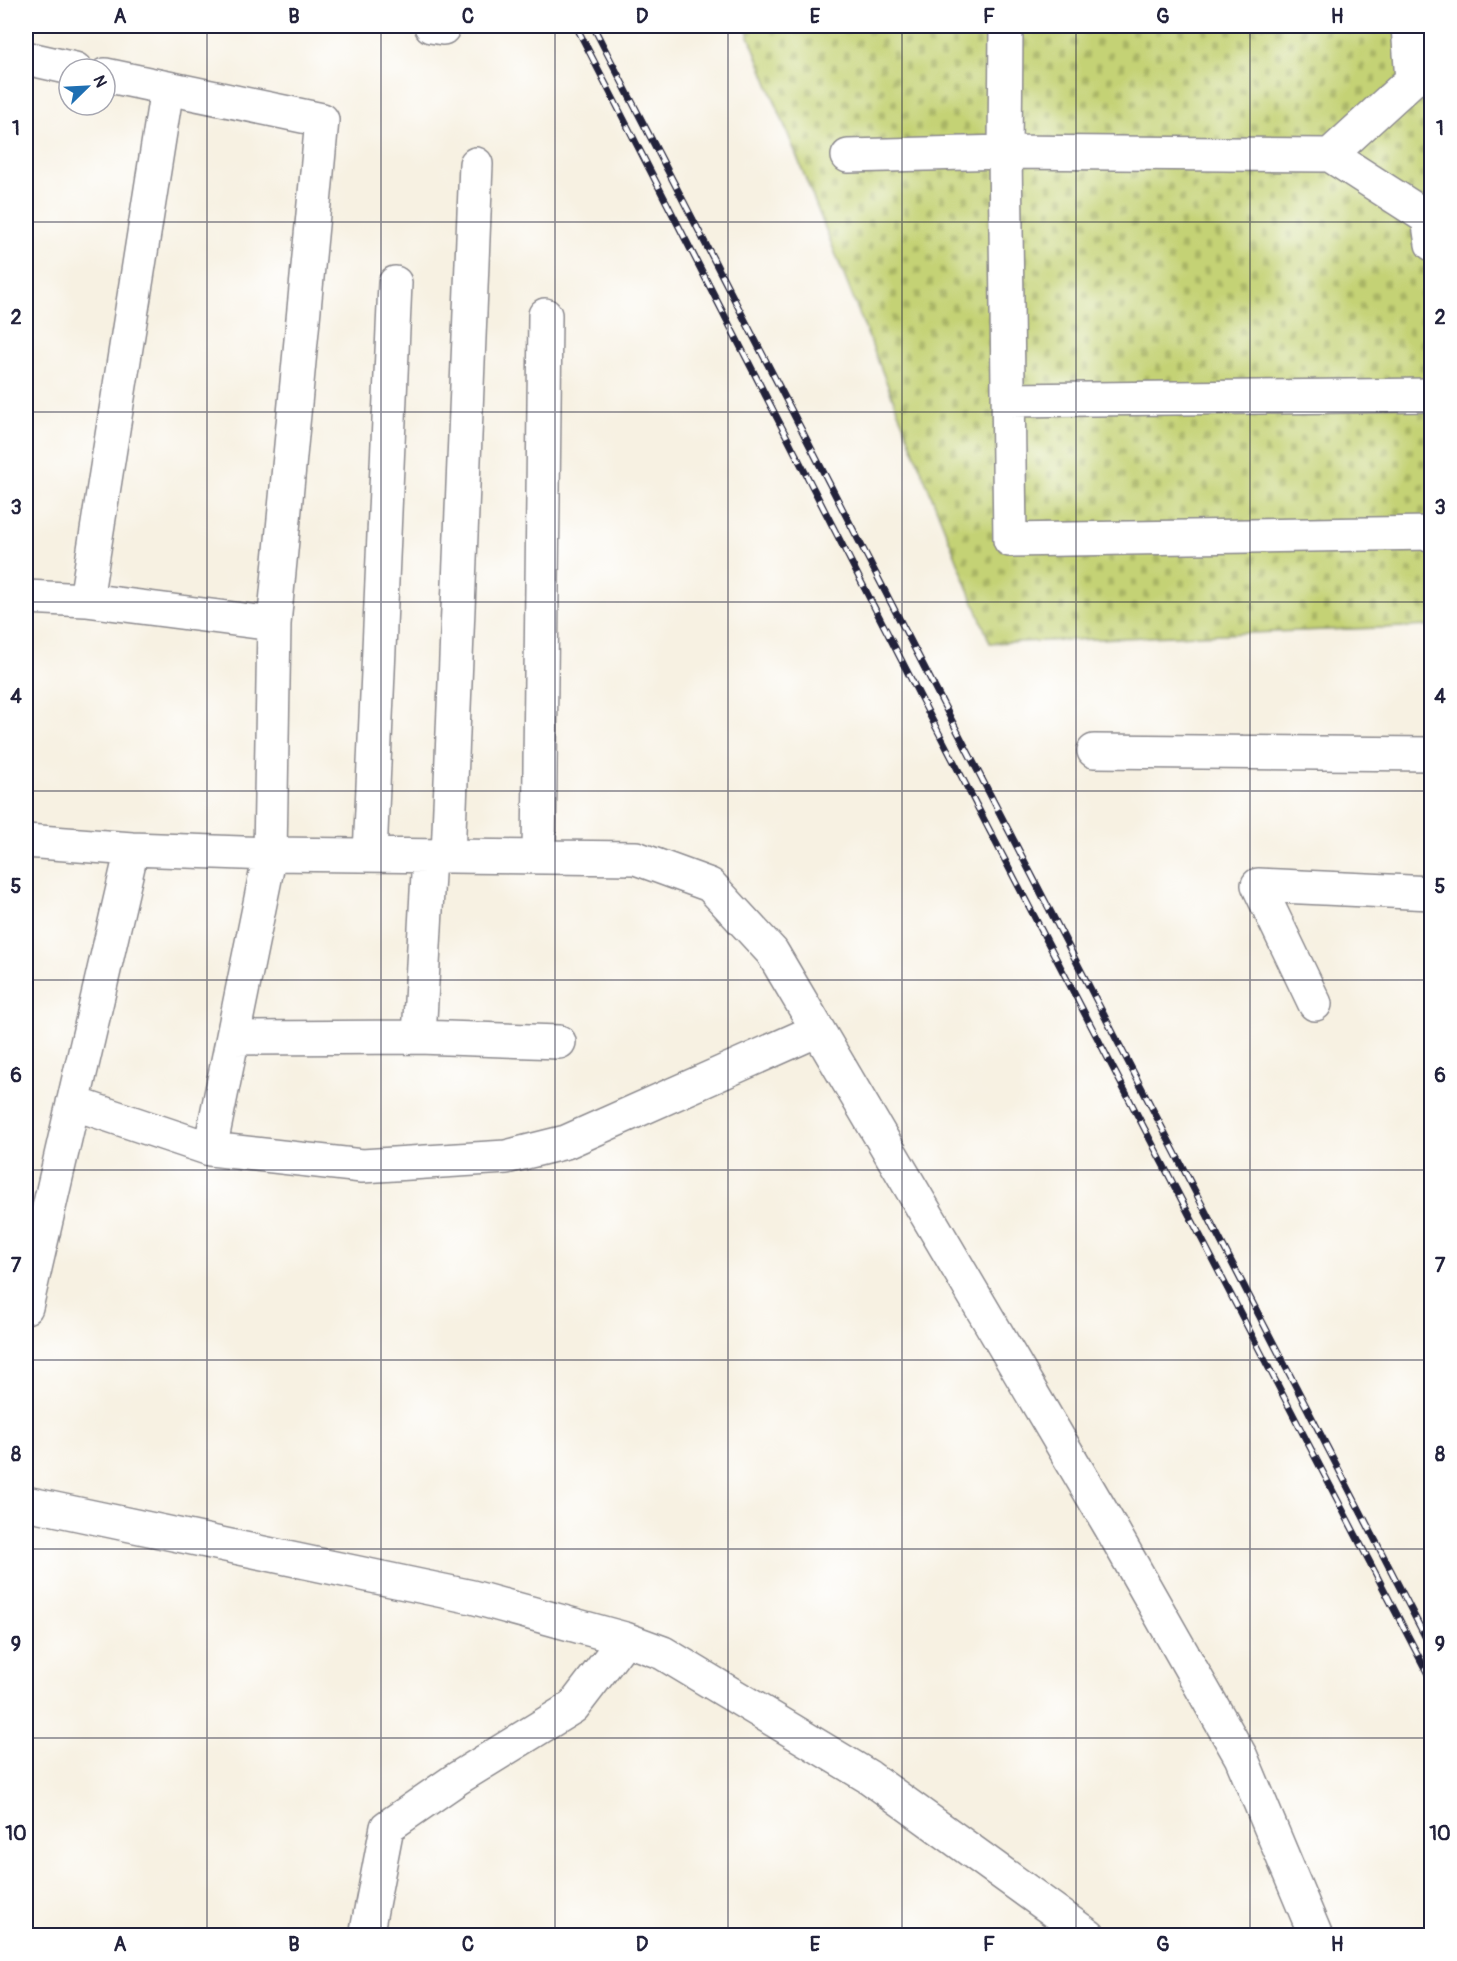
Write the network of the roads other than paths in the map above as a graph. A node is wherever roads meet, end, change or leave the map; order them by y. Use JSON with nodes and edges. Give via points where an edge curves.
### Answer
{"nodes":[{"id":1,"x":1006,"y":26,"type":"edge"},
{"id":2,"x":1408,"y":26,"type":"edge"},
{"id":3,"x":26,"y":58,"type":"edge"},
{"id":4,"x":57,"y":65,"type":"edge"},
{"id":5,"x":117,"y":78,"type":"edge"},
{"id":6,"x":1422,"y":86,"type":"edge"},
{"id":7,"x":167,"y":88,"type":"junction"},
{"id":8,"x":1005,"y":152,"type":"junction"},
{"id":9,"x":1330,"y":155,"type":"junction"},
{"id":10,"x":848,"y":156,"type":"dead end"},
{"id":11,"x":476,"y":164,"type":"dead end"},
{"id":12,"x":1430,"y":226,"type":"edge"},
{"id":13,"x":394,"y":284,"type":"dead end"},
{"id":14,"x":545,"y":315,"type":"dead end"},
{"id":15,"x":1431,"y":395,"type":"edge"},
{"id":16,"x":1010,"y":400,"type":"junction"},
{"id":17,"x":1431,"y":533,"type":"edge"},
{"id":18,"x":26,"y":597,"type":"edge"},
{"id":19,"x":86,"y":600,"type":"junction"},
{"id":20,"x":274,"y":624,"type":"junction"},
{"id":21,"x":1094,"y":751,"type":"dead end"},
{"id":22,"x":1431,"y":754,"type":"edge"},
{"id":23,"x":26,"y":841,"type":"edge"},
{"id":24,"x":132,"y":849,"type":"junction"},
{"id":25,"x":270,"y":854,"type":"junction"},
{"id":26,"x":370,"y":855,"type":"junction"},
{"id":27,"x":439,"y":856,"type":"junction"},
{"id":28,"x":538,"y":857,"type":"junction"},
{"id":29,"x":1431,"y":893,"type":"edge"},
{"id":30,"x":1315,"y":1004,"type":"dead end"},
{"id":31,"x":818,"y":1030,"type":"junction"},
{"id":32,"x":419,"y":1037,"type":"junction"},
{"id":33,"x":233,"y":1038,"type":"junction"},
{"id":34,"x":559,"y":1042,"type":"dead end"},
{"id":35,"x":73,"y":1103,"type":"junction"},
{"id":36,"x":210,"y":1149,"type":"junction"},
{"id":37,"x":26,"y":1307,"type":"edge"},
{"id":38,"x":26,"y":1503,"type":"edge"},
{"id":39,"x":625,"y":1639,"type":"junction"},
{"id":40,"x":366,"y":1935,"type":"edge"},
{"id":41,"x":1089,"y":1935,"type":"edge"},
{"id":42,"x":1316,"y":1935,"type":"edge"}],
"edges":[{"from":1,"to":8,"type":"street"},
{"from":2,"to":6,"type":"street"},
{"from":3,"to":4,"type":"street"},
{"from":5,"to":7,"type":"street"},
{"from":6,"to":9,"type":"street"},
{"from":7,"to":19,"type":"street"},
{"from":7,"to":20,"type":"street","via":[[322,120]]},
{"from":8,"to":9,"type":"street"},
{"from":8,"to":10,"type":"street"},
{"from":8,"to":16,"type":"street"},
{"from":9,"to":12,"type":"street"},
{"from":11,"to":27,"type":"street"},
{"from":13,"to":26,"type":"street"},
{"from":14,"to":28,"type":"street"},
{"from":15,"to":16,"type":"street"},
{"from":16,"to":17,"type":"street","via":[[1010,540]]},
{"from":18,"to":19,"type":"street"},
{"from":19,"to":20,"type":"street"},
{"from":20,"to":25,"type":"street"},
{"from":21,"to":22,"type":"street"},
{"from":23,"to":24,"type":"street"},
{"from":24,"to":25,"type":"street"},
{"from":24,"to":35,"type":"street"},
{"from":25,"to":26,"type":"street"},
{"from":25,"to":33,"type":"street"},
{"from":26,"to":27,"type":"street"},
{"from":27,"to":28,"type":"street"},
{"from":27,"to":32,"type":"street"},
{"from":28,"to":31,"type":"street","via":[[636,858],[710,885],[771,952]]},
{"from":29,"to":30,"type":"street","via":[[1258,885]]},
{"from":31,"to":36,"type":"street","via":[[566,1142],[506,1157],[362,1166]]},
{"from":31,"to":42,"type":"street","via":[[1104,1515],[1241,1757]]},
{"from":32,"to":33,"type":"street"},
{"from":32,"to":34,"type":"street"},
{"from":33,"to":36,"type":"street"},
{"from":35,"to":36,"type":"street"},
{"from":35,"to":37,"type":"street"},
{"from":38,"to":39,"type":"street","via":[[472,1597]]},
{"from":39,"to":40,"type":"street","via":[[573,1707],[387,1827]]},
{"from":39,"to":41,"type":"street","via":[[663,1653],[869,1777]]}]}
